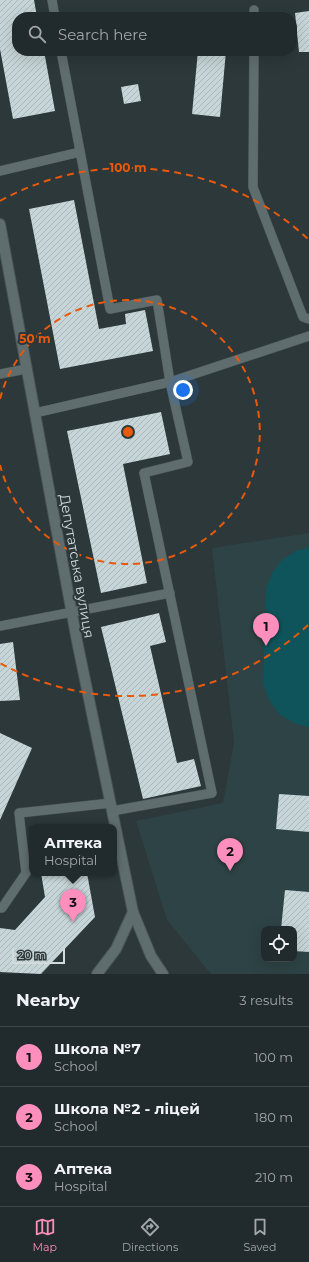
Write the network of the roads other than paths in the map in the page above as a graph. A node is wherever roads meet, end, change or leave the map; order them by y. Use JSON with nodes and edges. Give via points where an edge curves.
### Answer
{"nodes":[{"id":1,"x":52,"y":0,"type":"edge"},
{"id":2,"x":54,"y":12,"type":"edge"},
{"id":3,"x":62,"y":56,"type":"edge"},
{"id":4,"x":254,"y":56,"type":"edge"},
{"id":5,"x":80,"y":152,"type":"junction"},
{"id":6,"x":0,"y":171,"type":"edge"},
{"id":7,"x":0,"y":224,"type":"edge"},
{"id":8,"x":309,"y":319,"type":"edge"},
{"id":9,"x":309,"y":336,"type":"edge"},
{"id":10,"x":26,"y":369,"type":"junction"},
{"id":11,"x":0,"y":374,"type":"edge"},
{"id":12,"x":170,"y":382,"type":"junction"},
{"id":13,"x":35,"y":413,"type":"junction"},
{"id":14,"x":170,"y":593,"type":"junction"},
{"id":15,"x":71,"y":612,"type":"junction"},
{"id":16,"x":0,"y":626,"type":"edge"},
{"id":17,"x":111,"y":807,"type":"junction"},
{"id":18,"x":115,"y":824,"type":"edge"},
{"id":19,"x":117,"y":834,"type":"edge"},
{"id":20,"x":0,"y":908,"type":"edge"},
{"id":21,"x":134,"y":912,"type":"junction"},
{"id":22,"x":98,"y":974,"type":"edge"},
{"id":23,"x":163,"y":974,"type":"edge"}],
"edges":[{"from":1,"to":2,"type":"lane"},
{"from":3,"to":5,"type":"lane"},
{"from":4,"to":8,"type":"lane","via":[[253,187],[303,317]]},
{"from":5,"to":6,"type":"lane"},
{"from":5,"to":12,"type":"lane","via":[[110,309],[157,300]]},
{"from":7,"to":10,"type":"street","name":"Депутатська вулиця"},
{"from":9,"to":12,"type":"lane"},
{"from":10,"to":11,"type":"lane"},
{"from":10,"to":13,"type":"street","name":"Депутатська вулиця"},
{"from":12,"to":13,"type":"lane"},
{"from":12,"to":14,"type":"lane","via":[[188,462],[144,473]]},
{"from":13,"to":15,"type":"street","name":"Депутатська вулиця"},
{"from":14,"to":15,"type":"lane"},
{"from":14,"to":17,"type":"lane","via":[[212,793]]},
{"from":15,"to":16,"type":"lane"},
{"from":15,"to":17,"type":"street","name":"Депутатська вулиця"},
{"from":17,"to":18,"type":"street","name":"Депутатська вулиця"},
{"from":17,"to":20,"type":"lane","via":[[19,813],[26,873]]},
{"from":19,"to":21,"type":"street","name":"Депутатська вулиця"},
{"from":21,"to":22,"type":"street","via":[[116,949]]},
{"from":21,"to":23,"type":"street","name":"Депутатська вулиця","via":[[152,956]]}]}
